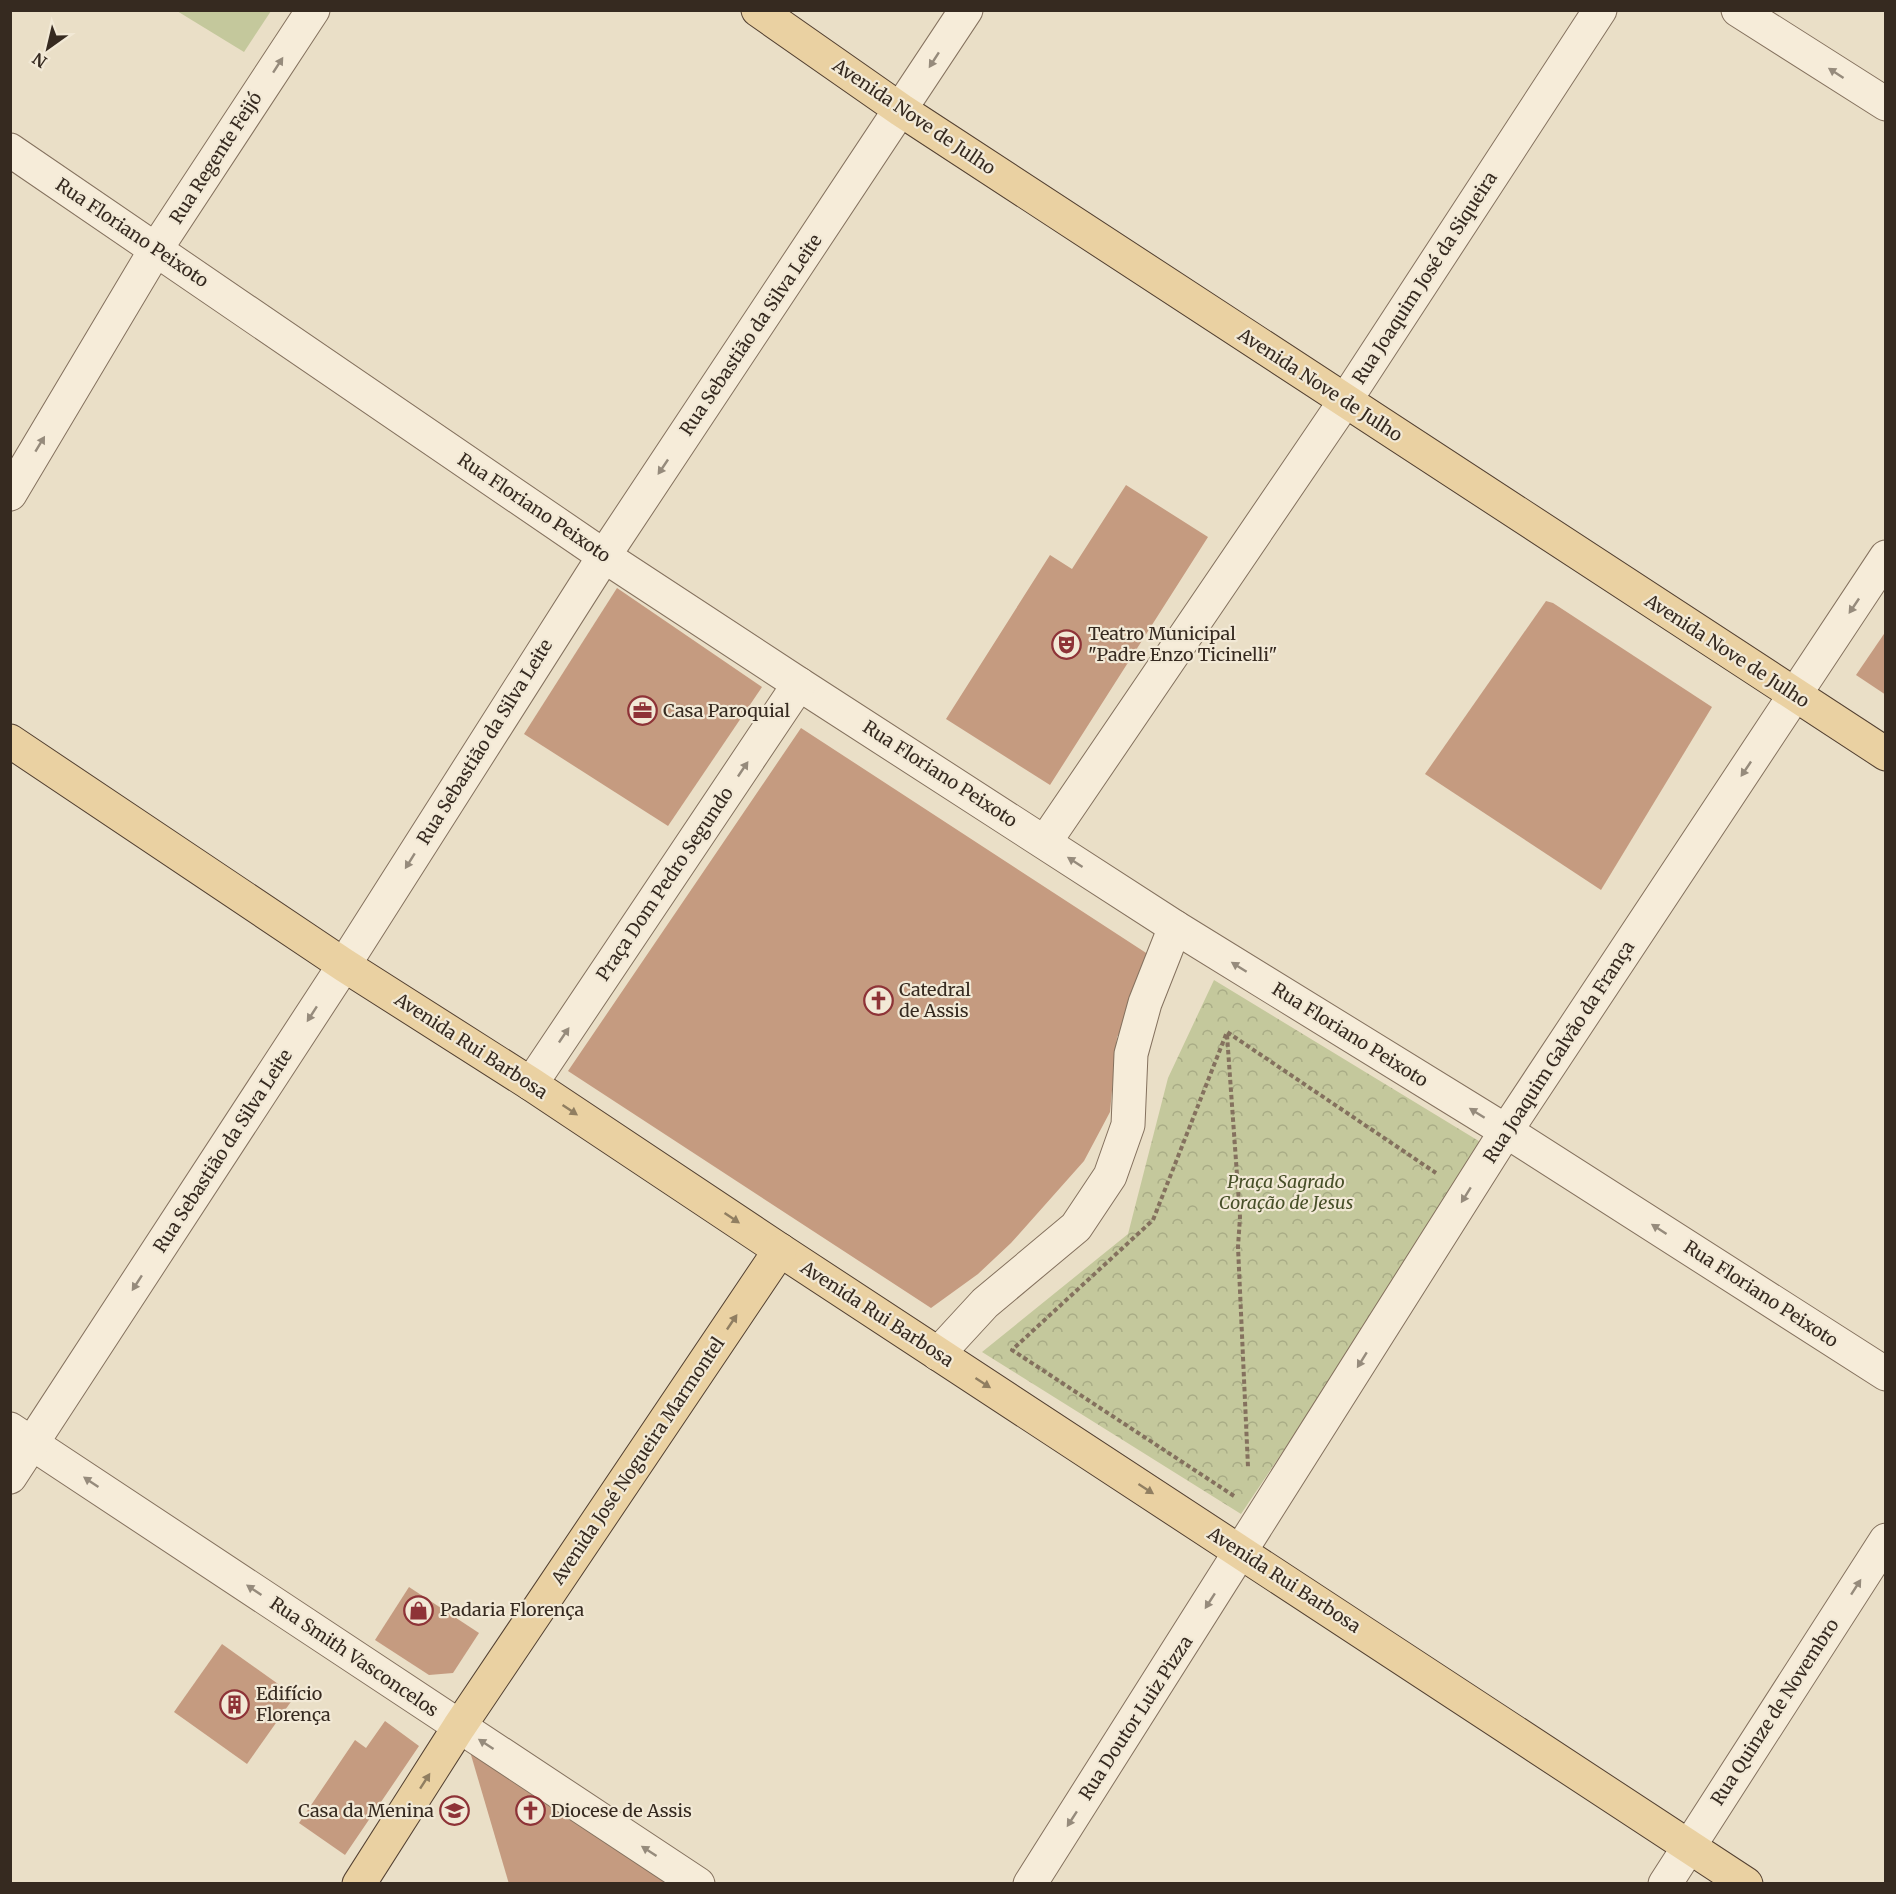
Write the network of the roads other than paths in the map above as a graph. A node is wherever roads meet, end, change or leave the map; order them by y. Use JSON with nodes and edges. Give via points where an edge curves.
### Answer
{"nodes":[{"id":1,"x":313,"y":10,"type":"edge"},
{"id":2,"x":758,"y":10,"type":"edge"},
{"id":3,"x":966,"y":10,"type":"edge"},
{"id":4,"x":1600,"y":10,"type":"edge"},
{"id":5,"x":1738,"y":10,"type":"edge"},
{"id":6,"x":1886,"y":105,"type":"edge"},
{"id":7,"x":901,"y":110,"type":"junction"},
{"id":8,"x":10,"y":150,"type":"edge"},
{"id":9,"x":156,"y":249,"type":"junction"},
{"id":10,"x":1345,"y":401,"type":"junction"},
{"id":11,"x":10,"y":494,"type":"edge"},
{"id":12,"x":604,"y":556,"type":"junction"},
{"id":13,"x":1886,"y":557,"type":"edge"},
{"id":14,"x":799,"y":684,"type":"junction"},
{"id":15,"x":1795,"y":695,"type":"junction"},
{"id":16,"x":10,"y":741,"type":"edge"},
{"id":17,"x":1886,"y":754,"type":"edge"},
{"id":18,"x":1045,"y":842,"type":"junction"},
{"id":19,"x":1175,"y":927,"type":"junction"},
{"id":20,"x":344,"y":965,"type":"junction"},
{"id":21,"x":531,"y":1084,"type":"junction"},
{"id":22,"x":1506,"y":1131,"type":"junction"},
{"id":23,"x":780,"y":1250,"type":"junction"},
{"id":24,"x":938,"y":1354,"type":"junction"},
{"id":25,"x":1886,"y":1374,"type":"edge"},
{"id":26,"x":22,"y":1437,"type":"edge"},
{"id":27,"x":10,"y":1477,"type":"edge"},
{"id":28,"x":1886,"y":1540,"type":"edge"},
{"id":29,"x":1242,"y":1552,"type":"junction"},
{"id":30,"x":459,"y":1727,"type":"junction"},
{"id":31,"x":1689,"y":1846,"type":"junction"},
{"id":32,"x":359,"y":1884,"type":"edge"},
{"id":33,"x":698,"y":1884,"type":"edge"},
{"id":34,"x":1030,"y":1884,"type":"edge"},
{"id":35,"x":1665,"y":1884,"type":"edge"},
{"id":36,"x":1746,"y":1884,"type":"edge"}],
"edges":[{"from":9,"to":1,"type":"street","name":"Rua Regente Feijó","one_way":true},
{"from":2,"to":7,"type":"main road","name":"Avenida Nove de Julho"},
{"from":3,"to":7,"type":"street","name":"Rua Sebastião da Silva Leite","one_way":true},
{"from":4,"to":10,"type":"street","name":"Rua Joaquim José da Siqueira"},
{"from":6,"to":5,"type":"street","one_way":true},
{"from":7,"to":10,"type":"main road","name":"Avenida Nove de Julho"},
{"from":7,"to":12,"type":"street","name":"Rua Sebastião da Silva Leite","one_way":true},
{"from":8,"to":9,"type":"street","name":"Rua Floriano Peixoto"},
{"from":11,"to":9,"type":"street","name":"Rua Regente Feijó","one_way":true},
{"from":9,"to":12,"type":"street","name":"Rua Floriano Peixoto"},
{"from":10,"to":15,"type":"main road","name":"Avenida Nove de Julho"},
{"from":10,"to":18,"type":"street","name":"Rua Joaquim José da Siqueira"},
{"from":12,"to":14,"type":"street","name":"Rua Floriano Peixoto"},
{"from":12,"to":20,"type":"street","name":"Rua Sebastião da Silva Leite","one_way":true},
{"from":13,"to":15,"type":"street","name":"Rua Joaquim Galvão da França","one_way":true},
{"from":14,"to":18,"type":"street","name":"Rua Floriano Peixoto"},
{"from":21,"to":14,"type":"street","name":"Praça Dom Pedro Segundo","one_way":true},
{"from":15,"to":17,"type":"main road","name":"Avenida Nove de Julho"},
{"from":15,"to":22,"type":"street","name":"Rua Joaquim Galvão da França","one_way":true},
{"from":16,"to":20,"type":"main road","name":"Avenida Rui Barbosa"},
{"from":19,"to":18,"type":"street","name":"Rua Floriano Peixoto","one_way":true},
{"from":22,"to":19,"type":"street","name":"Rua Floriano Peixoto","one_way":true},
{"from":19,"to":24,"type":"street","via":[[1144,1003],[1131,1054],[1128,1125],[1110,1176],[1076,1227],[985,1303]]},
{"from":20,"to":21,"type":"main road","name":"Avenida Rui Barbosa"},
{"from":20,"to":26,"type":"street","name":"Rua Sebastião da Silva Leite","one_way":true},
{"from":21,"to":23,"type":"main road","name":"Avenida Rui Barbosa","one_way":true},
{"from":25,"to":22,"type":"street","name":"Rua Floriano Peixoto","one_way":true},
{"from":22,"to":29,"type":"street","name":"Rua Joaquim Galvão da França","one_way":true},
{"from":23,"to":24,"type":"main road","name":"Avenida Rui Barbosa"},
{"from":30,"to":23,"type":"main road","name":"Avenida José Nogueira Marmontel","one_way":true},
{"from":24,"to":29,"type":"main road","name":"Avenida Rui Barbosa","one_way":true},
{"from":26,"to":27,"type":"street","name":"Rua Sebastião da Silva Leite"},
{"from":30,"to":26,"type":"street","name":"Rua Smith Vasconcelos","one_way":true},
{"from":31,"to":28,"type":"street","name":"Rua Quinze de Novembro","one_way":true},
{"from":29,"to":31,"type":"main road","name":"Avenida Rui Barbosa"},
{"from":29,"to":34,"type":"street","name":"Rua Doutor Luiz Pizza","one_way":true},
{"from":32,"to":30,"type":"main road","name":"Avenida José Nogueira Marmontel","one_way":true},
{"from":33,"to":30,"type":"street","name":"Rua Smith Vasconcelos","one_way":true},
{"from":31,"to":35,"type":"street","name":"Rua Quinze de Novembro"},
{"from":31,"to":36,"type":"main road","name":"Avenida Rui Barbosa"}]}
